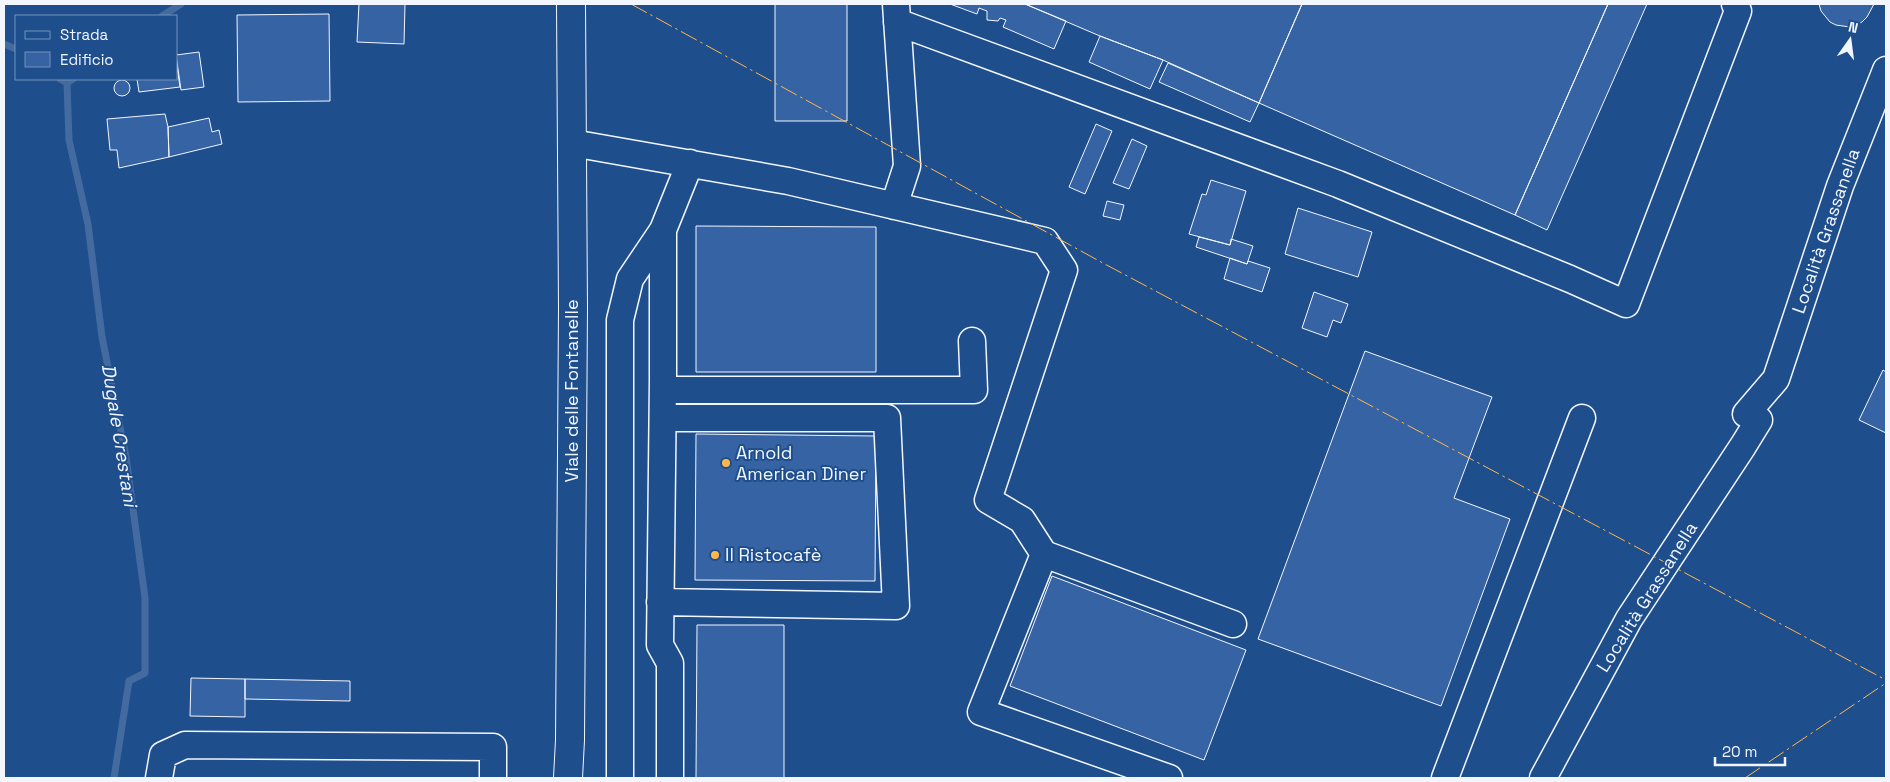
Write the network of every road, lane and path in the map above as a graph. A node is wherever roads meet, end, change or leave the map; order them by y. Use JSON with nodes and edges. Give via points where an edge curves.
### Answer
{"nodes":[{"id":1,"x":571,"y":4,"type":"edge"},
{"id":2,"x":1735,"y":4,"type":"edge"},
{"id":3,"x":896,"y":13,"type":"edge"},
{"id":4,"x":1886,"y":70,"type":"edge"},
{"id":5,"x":572,"y":143,"type":"junction"},
{"id":6,"x":690,"y":164,"type":"junction"},
{"id":7,"x":894,"y":206,"type":"junction"},
{"id":8,"x":663,"y":230,"type":"junction"},
{"id":9,"x":972,"y":341,"type":"dead end"},
{"id":10,"x":663,"y":390,"type":"junction"},
{"id":11,"x":663,"y":418,"type":"junction"},
{"id":12,"x":1582,"y":418,"type":"dead end"},
{"id":13,"x":1044,"y":554,"type":"junction"},
{"id":14,"x":660,"y":602,"type":"junction"},
{"id":15,"x":1233,"y":624,"type":"dead end"},
{"id":16,"x":159,"y":778,"type":"edge"},
{"id":17,"x":492,"y":778,"type":"edge"},
{"id":18,"x":568,"y":778,"type":"edge"},
{"id":19,"x":620,"y":778,"type":"edge"},
{"id":20,"x":670,"y":778,"type":"edge"},
{"id":21,"x":1169,"y":778,"type":"edge"},
{"id":22,"x":1444,"y":778,"type":"edge"},
{"id":23,"x":1543,"y":778,"type":"edge"}],
"edges":[{"from":1,"to":5,"type":"main road","name":"Viale delle Fontanelle"},
{"from":2,"to":3,"type":"street","via":[[1738,11],[1626,304],[1338,184]]},
{"from":3,"to":7,"type":"street","via":[[907,166]]},
{"from":4,"to":23,"type":"street","name":"Località Grassanella","via":[[1840,186],[1776,379],[1752,417],[1744,446],[1629,619]]},
{"from":5,"to":6,"type":"street"},
{"from":5,"to":18,"type":"main road","name":"Viale delle Fontanelle"},
{"from":6,"to":7,"type":"street","via":[[788,181]]},
{"from":6,"to":8,"type":"street"},
{"from":7,"to":13,"type":"street","via":[[1045,241],[1064,270],[988,500],[1022,520]]},
{"from":8,"to":10,"type":"street"},
{"from":8,"to":19,"type":"street","via":[[630,279],[620,320]]},
{"from":9,"to":10,"type":"street","via":[[974,390]]},
{"from":10,"to":11,"type":"street"},
{"from":11,"to":14,"type":"street"},
{"from":11,"to":14,"type":"street","via":[[887,418],[896,606]]},
{"from":12,"to":22,"type":"street"},
{"from":13,"to":15,"type":"street"},
{"from":13,"to":21,"type":"street","via":[[981,712]]},
{"from":14,"to":20,"type":"street","via":[[660,645],[670,663]]},
{"from":16,"to":17,"type":"street","via":[[163,755],[185,745],[493,747]]}]}
